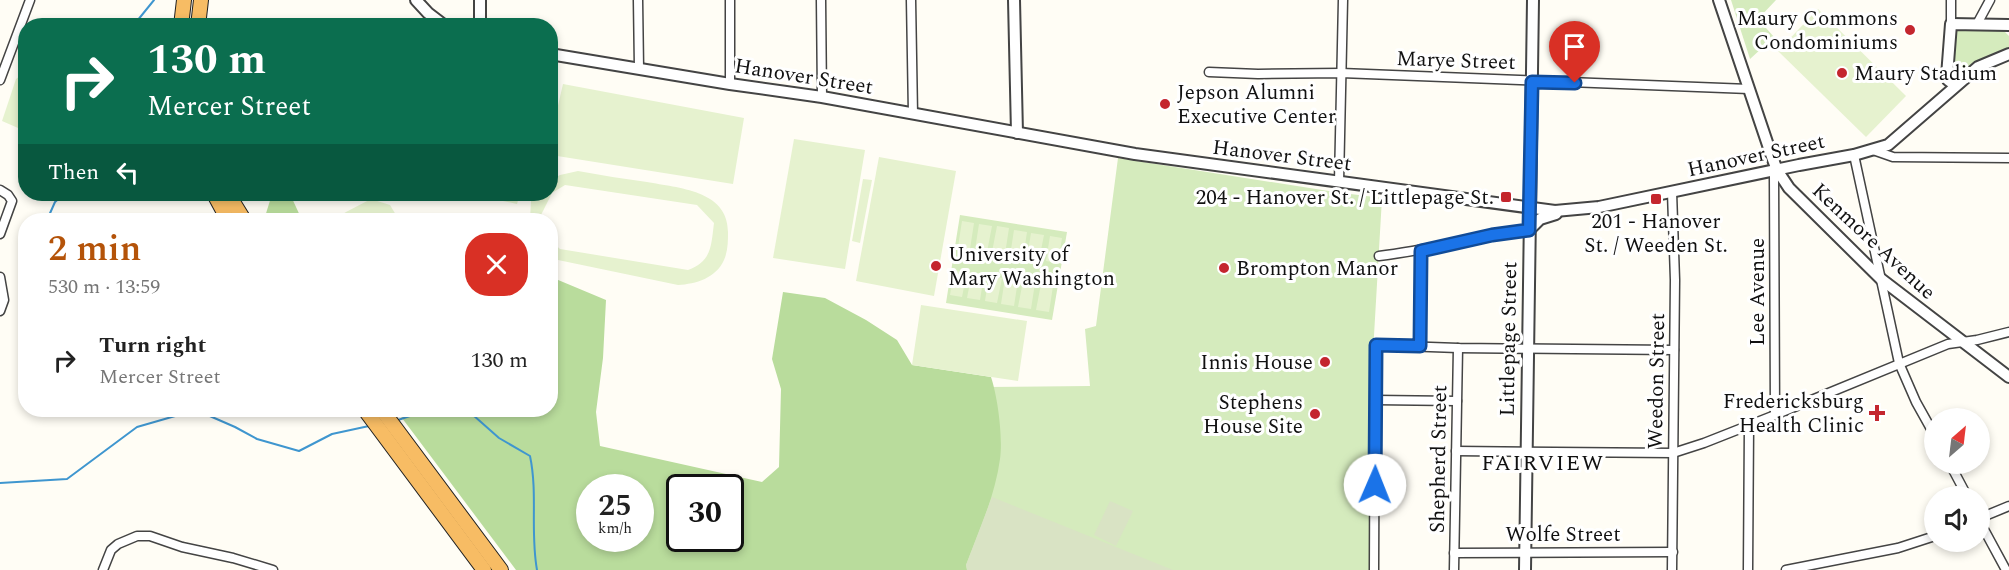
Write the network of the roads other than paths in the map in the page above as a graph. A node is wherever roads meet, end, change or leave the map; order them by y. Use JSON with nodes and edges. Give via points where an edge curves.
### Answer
{"nodes":[{"id":1,"x":30,"y":0,"type":"edge"},
{"id":2,"x":184,"y":0,"type":"edge"},
{"id":3,"x":201,"y":0,"type":"edge"},
{"id":4,"x":416,"y":0,"type":"edge"},
{"id":5,"x":480,"y":0,"type":"edge"},
{"id":6,"x":638,"y":0,"type":"edge"},
{"id":7,"x":730,"y":0,"type":"edge"},
{"id":8,"x":821,"y":0,"type":"edge"},
{"id":9,"x":911,"y":0,"type":"edge"},
{"id":10,"x":1014,"y":0,"type":"edge"},
{"id":11,"x":1343,"y":0,"type":"edge"},
{"id":12,"x":1533,"y":0,"type":"edge"},
{"id":13,"x":1719,"y":0,"type":"edge"},
{"id":14,"x":1952,"y":0,"type":"edge"},
{"id":15,"x":1990,"y":0,"type":"edge"},
{"id":16,"x":23,"y":18,"type":"edge"},
{"id":17,"x":182,"y":18,"type":"edge"},
{"id":18,"x":199,"y":18,"type":"edge"},
{"id":19,"x":435,"y":18,"type":"edge"},
{"id":20,"x":480,"y":18,"type":"edge"},
{"id":21,"x":1951,"y":24,"type":"junction"},
{"id":22,"x":1977,"y":24,"type":"junction"},
{"id":23,"x":2008,"y":27,"type":"edge"},
{"id":24,"x":18,"y":32,"type":"edge"},
{"id":25,"x":2009,"y":54,"type":"edge"},
{"id":26,"x":558,"y":55,"type":"edge"},
{"id":27,"x":639,"y":68,"type":"junction"},
{"id":28,"x":1209,"y":72,"type":"dead end"},
{"id":29,"x":1341,"y":73,"type":"junction"},
{"id":30,"x":0,"y":80,"type":"edge"},
{"id":31,"x":1532,"y":82,"type":"junction"},
{"id":32,"x":1957,"y":83,"type":"junction"},
{"id":33,"x":730,"y":84,"type":"junction"},
{"id":34,"x":1749,"y":89,"type":"junction"},
{"id":35,"x":822,"y":97,"type":"junction"},
{"id":36,"x":913,"y":114,"type":"junction"},
{"id":37,"x":1017,"y":133,"type":"junction"},
{"id":38,"x":1870,"y":149,"type":"junction"},
{"id":39,"x":1854,"y":155,"type":"junction"},
{"id":40,"x":2009,"y":158,"type":"edge"},
{"id":41,"x":1777,"y":170,"type":"junction"},
{"id":42,"x":1339,"y":182,"type":"junction"},
{"id":43,"x":0,"y":190,"type":"edge"},
{"id":44,"x":1671,"y":192,"type":"junction"},
{"id":45,"x":1529,"y":208,"type":"junction"},
{"id":46,"x":1570,"y":210,"type":"junction"},
{"id":47,"x":1529,"y":230,"type":"junction"},
{"id":48,"x":0,"y":234,"type":"edge"},
{"id":49,"x":1421,"y":251,"type":"junction"},
{"id":50,"x":1379,"y":256,"type":"dead end"},
{"id":51,"x":0,"y":277,"type":"edge"},
{"id":52,"x":1881,"y":279,"type":"junction"},
{"id":53,"x":0,"y":311,"type":"edge"},
{"id":54,"x":2009,"y":332,"type":"edge"},
{"id":55,"x":1962,"y":342,"type":"junction"},
{"id":56,"x":1420,"y":346,"type":"junction"},
{"id":57,"x":1458,"y":348,"type":"junction"},
{"id":58,"x":1527,"y":349,"type":"junction"},
{"id":59,"x":1674,"y":350,"type":"junction"},
{"id":60,"x":1899,"y":363,"type":"junction"},
{"id":61,"x":2009,"y":377,"type":"edge"},
{"id":62,"x":1376,"y":400,"type":"junction"},
{"id":63,"x":1457,"y":401,"type":"junction"},
{"id":64,"x":1776,"y":415,"type":"junction"},
{"id":65,"x":1924,"y":415,"type":"edge"},
{"id":66,"x":370,"y":417,"type":"edge"},
{"id":67,"x":387,"y":417,"type":"edge"},
{"id":68,"x":1749,"y":426,"type":"junction"},
{"id":69,"x":1456,"y":451,"type":"junction"},
{"id":70,"x":1526,"y":452,"type":"junction"},
{"id":71,"x":1673,"y":453,"type":"junction"},
{"id":72,"x":2009,"y":506,"type":"edge"},
{"id":73,"x":1990,"y":515,"type":"edge"},
{"id":74,"x":1990,"y":539,"type":"edge"},
{"id":75,"x":1924,"y":540,"type":"edge"},
{"id":76,"x":1526,"y":552,"type":"junction"},
{"id":77,"x":1673,"y":552,"type":"junction"},
{"id":78,"x":1454,"y":553,"type":"junction"},
{"id":79,"x":246,"y":566,"type":"edge"},
{"id":80,"x":103,"y":570,"type":"edge"},
{"id":81,"x":273,"y":570,"type":"edge"},
{"id":82,"x":484,"y":570,"type":"edge"},
{"id":83,"x":501,"y":570,"type":"edge"},
{"id":84,"x":1374,"y":570,"type":"edge"},
{"id":85,"x":1454,"y":570,"type":"edge"},
{"id":86,"x":1525,"y":570,"type":"edge"},
{"id":87,"x":1672,"y":570,"type":"edge"},
{"id":88,"x":1748,"y":570,"type":"edge"},
{"id":89,"x":1785,"y":570,"type":"edge"},
{"id":90,"x":2006,"y":570,"type":"edge"}],
"edges":[{"from":1,"to":16,"type":"street"},
{"from":2,"to":17,"type":"highway"},
{"from":3,"to":18,"type":"highway"},
{"from":4,"to":19,"type":"street"},
{"from":5,"to":20,"type":"street"},
{"from":6,"to":27,"type":"street"},
{"from":7,"to":33,"type":"street"},
{"from":8,"to":35,"type":"street"},
{"from":9,"to":36,"type":"street"},
{"from":10,"to":37,"type":"street"},
{"from":11,"to":29,"type":"street"},
{"from":12,"to":31,"type":"street","name":"Littlepage Street"},
{"from":13,"to":34,"type":"street","name":"Kenmore Avenue"},
{"from":14,"to":21,"type":"street"},
{"from":15,"to":22,"type":"street"},
{"from":21,"to":22,"type":"street"},
{"from":21,"to":32,"type":"street","via":[[1947,76]]},
{"from":22,"to":23,"type":"street"},
{"from":24,"to":30,"type":"street"},
{"from":25,"to":32,"type":"street","name":"Hanover Street","via":[[1978,67]]},
{"from":26,"to":27,"type":"street","name":"Hanover Street"},
{"from":27,"to":33,"type":"street","name":"Hanover Street"},
{"from":28,"to":29,"type":"street","name":"Marye Street"},
{"from":29,"to":31,"type":"street","name":"Marye Street"},
{"from":29,"to":42,"type":"street"},
{"from":31,"to":34,"type":"street","name":"Marye Street"},
{"from":31,"to":45,"type":"street","name":"Littlepage Street"},
{"from":32,"to":38,"type":"street","name":"Hanover Street","via":[[1888,145]]},
{"from":33,"to":35,"type":"street","name":"Hanover Street"},
{"from":34,"to":41,"type":"street","name":"Kenmore Avenue"},
{"from":35,"to":36,"type":"street","name":"Hanover Street"},
{"from":36,"to":37,"type":"street","name":"Hanover Street"},
{"from":37,"to":42,"type":"street","name":"Hanover Street"},
{"from":38,"to":39,"type":"street","name":"Hanover Street"},
{"from":38,"to":40,"type":"street","via":[[1893,157]]},
{"from":39,"to":41,"type":"street","name":"Hanover Street"},
{"from":39,"to":52,"type":"street"},
{"from":41,"to":44,"type":"street","name":"Hanover Street"},
{"from":41,"to":52,"type":"street","name":"Kenmore Avenue","via":[[1789,188]]},
{"from":41,"to":64,"type":"street","name":"Lee Avenue"},
{"from":42,"to":45,"type":"street","name":"Hanover Street"},
{"from":43,"to":48,"type":"street","via":[[12,201]]},
{"from":44,"to":46,"type":"street","name":"Hanover Street"},
{"from":44,"to":59,"type":"street","name":"Weedon Street"},
{"from":45,"to":46,"type":"street","name":"Hanover Street"},
{"from":45,"to":47,"type":"street","name":"Littlepage Street"},
{"from":46,"to":47,"type":"street","via":[[1540,219]]},
{"from":47,"to":49,"type":"street"},
{"from":47,"to":58,"type":"street","name":"Littlepage Street"},
{"from":49,"to":50,"type":"street"},
{"from":49,"to":56,"type":"street"},
{"from":51,"to":53,"type":"street","via":[[4,300]]},
{"from":52,"to":55,"type":"street","name":"Kenmore Avenue"},
{"from":52,"to":60,"type":"street"},
{"from":54,"to":55,"type":"street"},
{"from":55,"to":60,"type":"street"},
{"from":55,"to":61,"type":"street","name":"Kenmore Avenue"},
{"from":56,"to":57,"type":"street"},
{"from":56,"to":62,"type":"street","via":[[1376,345]]},
{"from":57,"to":58,"type":"street"},
{"from":57,"to":63,"type":"street","name":"Shepherd Street"},
{"from":58,"to":59,"type":"street"},
{"from":58,"to":70,"type":"street","name":"Littlepage Street"},
{"from":59,"to":71,"type":"street","name":"Weedon Street"},
{"from":60,"to":64,"type":"street"},
{"from":60,"to":65,"type":"street"},
{"from":62,"to":63,"type":"street"},
{"from":62,"to":84,"type":"street"},
{"from":63,"to":69,"type":"street","name":"Shepherd Street"},
{"from":64,"to":68,"type":"street"},
{"from":66,"to":82,"type":"highway"},
{"from":67,"to":83,"type":"highway"},
{"from":68,"to":71,"type":"street"},
{"from":68,"to":88,"type":"street"},
{"from":69,"to":70,"type":"street"},
{"from":69,"to":78,"type":"street","name":"Shepherd Street"},
{"from":70,"to":71,"type":"street"},
{"from":70,"to":76,"type":"street","name":"Littlepage Street"},
{"from":71,"to":77,"type":"street","name":"Weedon Street"},
{"from":72,"to":73,"type":"street"},
{"from":74,"to":90,"type":"street"},
{"from":75,"to":89,"type":"street"},
{"from":76,"to":77,"type":"street","name":"Wolfe Street"},
{"from":76,"to":78,"type":"street","name":"Wolfe Street"},
{"from":76,"to":86,"type":"street","name":"Littlepage Street"},
{"from":77,"to":87,"type":"street","name":"Weedon Street"},
{"from":78,"to":85,"type":"street","name":"Shepherd Street"},
{"from":79,"to":80,"type":"street","via":[[150,536],[118,544],[111,550]]},
{"from":79,"to":81,"type":"street"}]}
